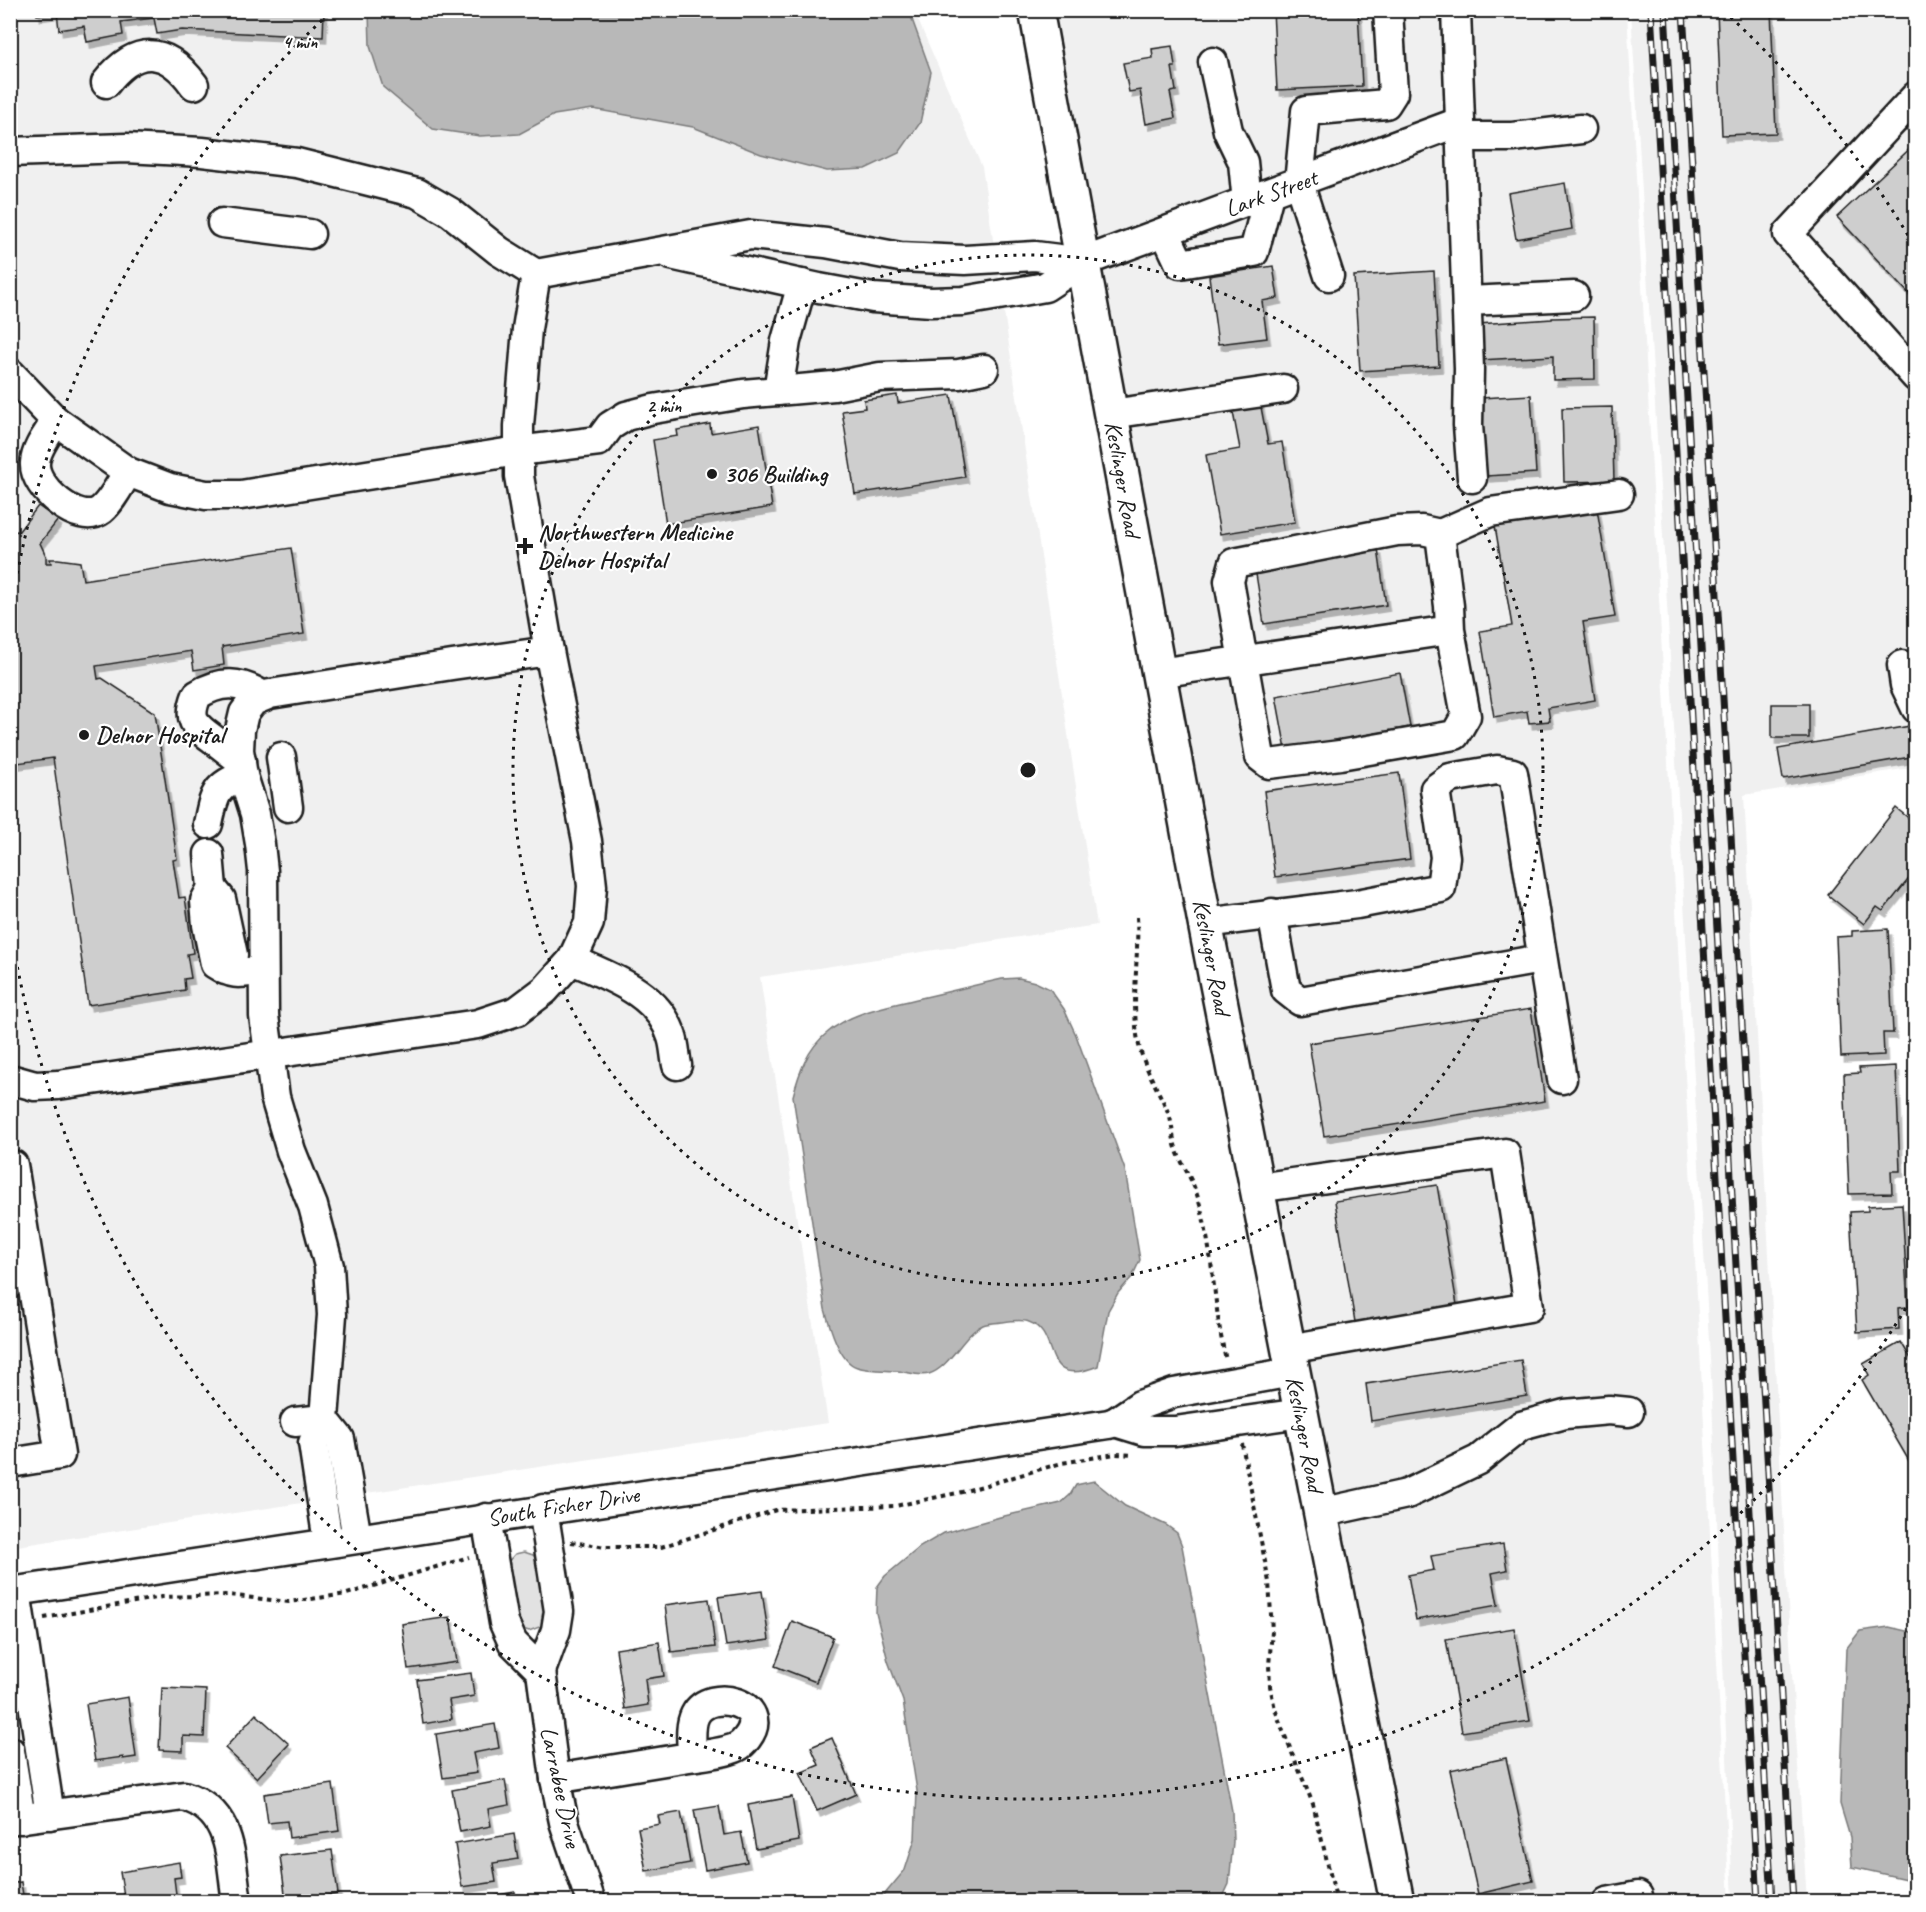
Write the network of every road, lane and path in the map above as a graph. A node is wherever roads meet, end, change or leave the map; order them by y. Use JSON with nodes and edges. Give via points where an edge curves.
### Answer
{"nodes":[{"id":1,"x":1036,"y":10,"type":"edge"},
{"id":2,"x":1388,"y":10,"type":"edge"},
{"id":3,"x":1456,"y":10,"type":"edge"},
{"id":4,"x":1213,"y":62,"type":"dead end"},
{"id":5,"x":106,"y":83,"type":"dead end"},
{"id":6,"x":194,"y":84,"type":"dead end"},
{"id":7,"x":1916,"y":96,"type":"edge"},
{"id":8,"x":1386,"y":104,"type":"junction"},
{"id":9,"x":1581,"y":129,"type":"dead end"},
{"id":10,"x":1460,"y":130,"type":"junction"},
{"id":11,"x":1405,"y":143,"type":"junction"},
{"id":12,"x":10,"y":152,"type":"edge"},
{"id":13,"x":1299,"y":183,"type":"junction"},
{"id":14,"x":1258,"y":198,"type":"junction"},
{"id":15,"x":222,"y":223,"type":"dead end"},
{"id":16,"x":1165,"y":232,"type":"junction"},
{"id":17,"x":310,"y":234,"type":"dead end"},
{"id":18,"x":660,"y":253,"type":"junction"},
{"id":19,"x":1083,"y":262,"type":"junction"},
{"id":20,"x":536,"y":274,"type":"junction"},
{"id":21,"x":1329,"y":276,"type":"dead end"},
{"id":22,"x":802,"y":284,"type":"junction"},
{"id":23,"x":1574,"y":296,"type":"dead end"},
{"id":24,"x":1467,"y":301,"type":"junction"},
{"id":25,"x":984,"y":369,"type":"dead end"},
{"id":26,"x":10,"y":373,"type":"edge"},
{"id":27,"x":1916,"y":377,"type":"edge"},
{"id":28,"x":1283,"y":389,"type":"dead end"},
{"id":29,"x":778,"y":391,"type":"junction"},
{"id":30,"x":1111,"y":414,"type":"junction"},
{"id":31,"x":56,"y":422,"type":"junction"},
{"id":32,"x":518,"y":451,"type":"junction"},
{"id":33,"x":128,"y":472,"type":"junction"},
{"id":34,"x":1472,"y":478,"type":"dead end"},
{"id":35,"x":1619,"y":494,"type":"dead end"},
{"id":36,"x":1440,"y":534,"type":"junction"},
{"id":37,"x":1449,"y":630,"type":"junction"},
{"id":38,"x":549,"y":651,"type":"junction"},
{"id":39,"x":1243,"y":660,"type":"junction"},
{"id":40,"x":1902,"y":665,"type":"dead end"},
{"id":41,"x":1158,"y":673,"type":"junction"},
{"id":42,"x":263,"y":696,"type":"junction"},
{"id":43,"x":1916,"y":708,"type":"edge"},
{"id":44,"x":281,"y":757,"type":"dead end"},
{"id":45,"x":242,"y":768,"type":"junction"},
{"id":46,"x":288,"y":807,"type":"dead end"},
{"id":47,"x":208,"y":824,"type":"dead end"},
{"id":48,"x":209,"y":854,"type":"dead end"},
{"id":49,"x":1272,"y":913,"type":"junction"},
{"id":50,"x":1205,"y":923,"type":"junction"},
{"id":51,"x":1542,"y":959,"type":"junction"},
{"id":52,"x":572,"y":960,"type":"junction"},
{"id":53,"x":263,"y":970,"type":"junction"},
{"id":54,"x":269,"y":1053,"type":"junction"},
{"id":55,"x":676,"y":1065,"type":"dead end"},
{"id":56,"x":10,"y":1079,"type":"edge"},
{"id":57,"x":1562,"y":1079,"type":"dead end"},
{"id":58,"x":13,"y":1165,"type":"dead end"},
{"id":59,"x":1257,"y":1188,"type":"junction"},
{"id":60,"x":1290,"y":1360,"type":"junction"},
{"id":61,"x":1629,"y":1412,"type":"dead end"},
{"id":62,"x":1301,"y":1413,"type":"junction"},
{"id":63,"x":324,"y":1419,"type":"junction"},
{"id":64,"x":295,"y":1422,"type":"dead end"},
{"id":65,"x":1112,"y":1423,"type":"junction"},
{"id":66,"x":1115,"y":1454,"type":"dead end"},
{"id":67,"x":10,"y":1463,"type":"edge"},
{"id":68,"x":1062,"y":1463,"type":"dead end"},
{"id":69,"x":543,"y":1509,"type":"junction"},
{"id":70,"x":1320,"y":1513,"type":"junction"},
{"id":71,"x":486,"y":1518,"type":"junction"},
{"id":72,"x":357,"y":1538,"type":"junction"},
{"id":73,"x":328,"y":1542,"type":"junction"},
{"id":74,"x":13,"y":1591,"type":"edge"},
{"id":75,"x":541,"y":1671,"type":"junction"},
{"id":76,"x":10,"y":1751,"type":"edge"},
{"id":77,"x":692,"y":1756,"type":"dead end"},
{"id":78,"x":555,"y":1779,"type":"junction"},
{"id":79,"x":50,"y":1815,"type":"junction"},
{"id":80,"x":16,"y":1820,"type":"edge"},
{"id":81,"x":1638,"y":1896,"type":"dead end"},
{"id":82,"x":237,"y":1902,"type":"edge"},
{"id":83,"x":591,"y":1902,"type":"edge"},
{"id":84,"x":1397,"y":1902,"type":"edge"},
{"id":85,"x":1607,"y":1902,"type":"edge"}],
"edges":[{"from":1,"to":19,"type":"main road","name":"Keslinger Road"},
{"from":2,"to":8,"type":"street","via":[[1393,93]]},
{"from":3,"to":10,"type":"street"},
{"from":4,"to":14,"type":"street","via":[[1228,131]]},
{"from":5,"to":6,"type":"street","via":[[127,61],[148,55],[176,65]]},
{"from":7,"to":27,"type":"street","via":[[1788,234]]},
{"from":8,"to":11,"type":"street"},
{"from":8,"to":13,"type":"street","via":[[1306,111]]},
{"from":9,"to":10,"type":"street","via":[[1513,137]]},
{"from":10,"to":11,"type":"street","name":"Lark Street"},
{"from":10,"to":24,"type":"street"},
{"from":11,"to":13,"type":"street","name":"Lark Street"},
{"from":12,"to":20,"type":"street","via":[[126,148],[297,163],[417,193]]},
{"from":13,"to":14,"type":"street","name":"Lark Street"},
{"from":13,"to":21,"type":"street"},
{"from":14,"to":16,"type":"street","name":"Lark Street"},
{"from":14,"to":16,"type":"street","via":[[1254,252],[1180,264]]},
{"from":15,"to":17,"type":"street"},
{"from":16,"to":19,"type":"street","name":"Lark Street"},
{"from":18,"to":19,"type":"street","via":[[751,235],[826,243],[900,258],[1035,256]]},
{"from":18,"to":20,"type":"street"},
{"from":18,"to":22,"type":"street"},
{"from":19,"to":22,"type":"street","via":[[1045,287],[963,301],[873,298]]},
{"from":19,"to":30,"type":"main road","name":"Keslinger Road"},
{"from":20,"to":32,"type":"street","via":[[527,329]]},
{"from":22,"to":29,"type":"street","via":[[786,341]]},
{"from":23,"to":24,"type":"street"},
{"from":24,"to":34,"type":"street"},
{"from":25,"to":29,"type":"street"},
{"from":26,"to":31,"type":"street"},
{"from":28,"to":30,"type":"street"},
{"from":29,"to":32,"type":"street","via":[[653,409],[626,416],[610,426],[599,441]]},
{"from":30,"to":41,"type":"main road","name":"Keslinger Road"},
{"from":31,"to":33,"type":"street"},
{"from":31,"to":33,"type":"street","via":[[39,447],[35,463],[38,479],[47,492],[73,510],[90,515],[100,510]]},
{"from":32,"to":33,"type":"street","via":[[241,495],[206,495],[170,488]]},
{"from":32,"to":38,"type":"street","via":[[522,501]]},
{"from":35,"to":36,"type":"street","via":[[1490,512]]},
{"from":36,"to":37,"type":"street"},
{"from":36,"to":39,"type":"street","via":[[1397,531],[1234,563],[1229,581]]},
{"from":37,"to":39,"type":"street"},
{"from":37,"to":39,"type":"street","via":[[1466,716],[1455,735],[1340,756],[1269,764],[1260,757]]},
{"from":38,"to":42,"type":"street"},
{"from":38,"to":52,"type":"street","via":[[587,841],[592,886],[589,923]]},
{"from":39,"to":41,"type":"street"},
{"from":40,"to":43,"type":"street","via":[[1905,686]]},
{"from":41,"to":50,"type":"main road","name":"Keslinger Road"},
{"from":42,"to":45,"type":"street","via":[[244,712],[240,730]]},
{"from":42,"to":45,"type":"street","via":[[242,685],[215,685],[197,695],[193,704],[197,727]]},
{"from":44,"to":46,"type":"street"},
{"from":45,"to":47,"type":"street","via":[[218,790]]},
{"from":45,"to":53,"type":"street","via":[[260,844]]},
{"from":48,"to":53,"type":"street","via":[[212,888],[221,899],[234,955],[225,970],[234,974]]},
{"from":49,"to":50,"type":"street"},
{"from":49,"to":51,"type":"street","via":[[1286,990],[1300,1001]]},
{"from":49,"to":51,"type":"street","via":[[1441,888],[1445,857],[1435,789],[1450,778],[1497,770],[1513,773]]},
{"from":50,"to":59,"type":"main road","name":"Keslinger Road"},
{"from":51,"to":57,"type":"street"},
{"from":52,"to":54,"type":"street","via":[[545,990],[517,1011],[478,1024]]},
{"from":52,"to":55,"type":"street","via":[[626,984],[657,1008],[672,1036]]},
{"from":53,"to":54,"type":"street"},
{"from":54,"to":56,"type":"street","via":[[58,1085],[35,1086]]},
{"from":54,"to":63,"type":"street","via":[[282,1124],[313,1206],[329,1266],[332,1315]]},
{"from":58,"to":67,"type":"street","via":[[60,1455]]},
{"from":59,"to":60,"type":"main road","name":"Keslinger Road"},
{"from":59,"to":60,"type":"street","name":"South Fisher Drive","via":[[1505,1153],[1529,1307]]},
{"from":60,"to":62,"type":"main road","name":"Keslinger Road"},
{"from":60,"to":65,"type":"street","name":"South Fisher Drive","via":[[1232,1384],[1174,1393],[1140,1405]]},
{"from":61,"to":70,"type":"street","via":[[1565,1414],[1521,1426],[1478,1460],[1407,1494]]},
{"from":62,"to":65,"type":"street","name":"South Fisher Drive","via":[[1175,1431],[1144,1431]]},
{"from":62,"to":70,"type":"main road","name":"Keslinger Road"},
{"from":63,"to":64,"type":"street"},
{"from":63,"to":72,"type":"street","via":[[340,1438]]},
{"from":63,"to":73,"type":"street","via":[[313,1443]]},
{"from":65,"to":69,"type":"street","name":"South Fisher Drive"},
{"from":66,"to":68,"type":"path"},
{"from":69,"to":71,"type":"street","name":"South Fisher Drive"},
{"from":69,"to":75,"type":"street","name":"Larrabee Drive","via":[[559,1611]]},
{"from":70,"to":84,"type":"main road","name":"Keslinger Road"},
{"from":71,"to":72,"type":"street","name":"South Fisher Drive"},
{"from":71,"to":75,"type":"street","via":[[504,1623],[513,1643]]},
{"from":72,"to":73,"type":"street","name":"South Fisher Drive"},
{"from":73,"to":74,"type":"street","name":"South Fisher Drive"},
{"from":74,"to":79,"type":"street"},
{"from":75,"to":78,"type":"street","name":"Larrabee Drive"},
{"from":76,"to":80,"type":"street"},
{"from":77,"to":78,"type":"street"},
{"from":78,"to":83,"type":"street","name":"Larrabee Drive","via":[[564,1822]]},
{"from":79,"to":80,"type":"street"},
{"from":79,"to":82,"type":"street","via":[[184,1796],[195,1799],[210,1809],[227,1836]]},
{"from":81,"to":85,"type":"street"}]}
